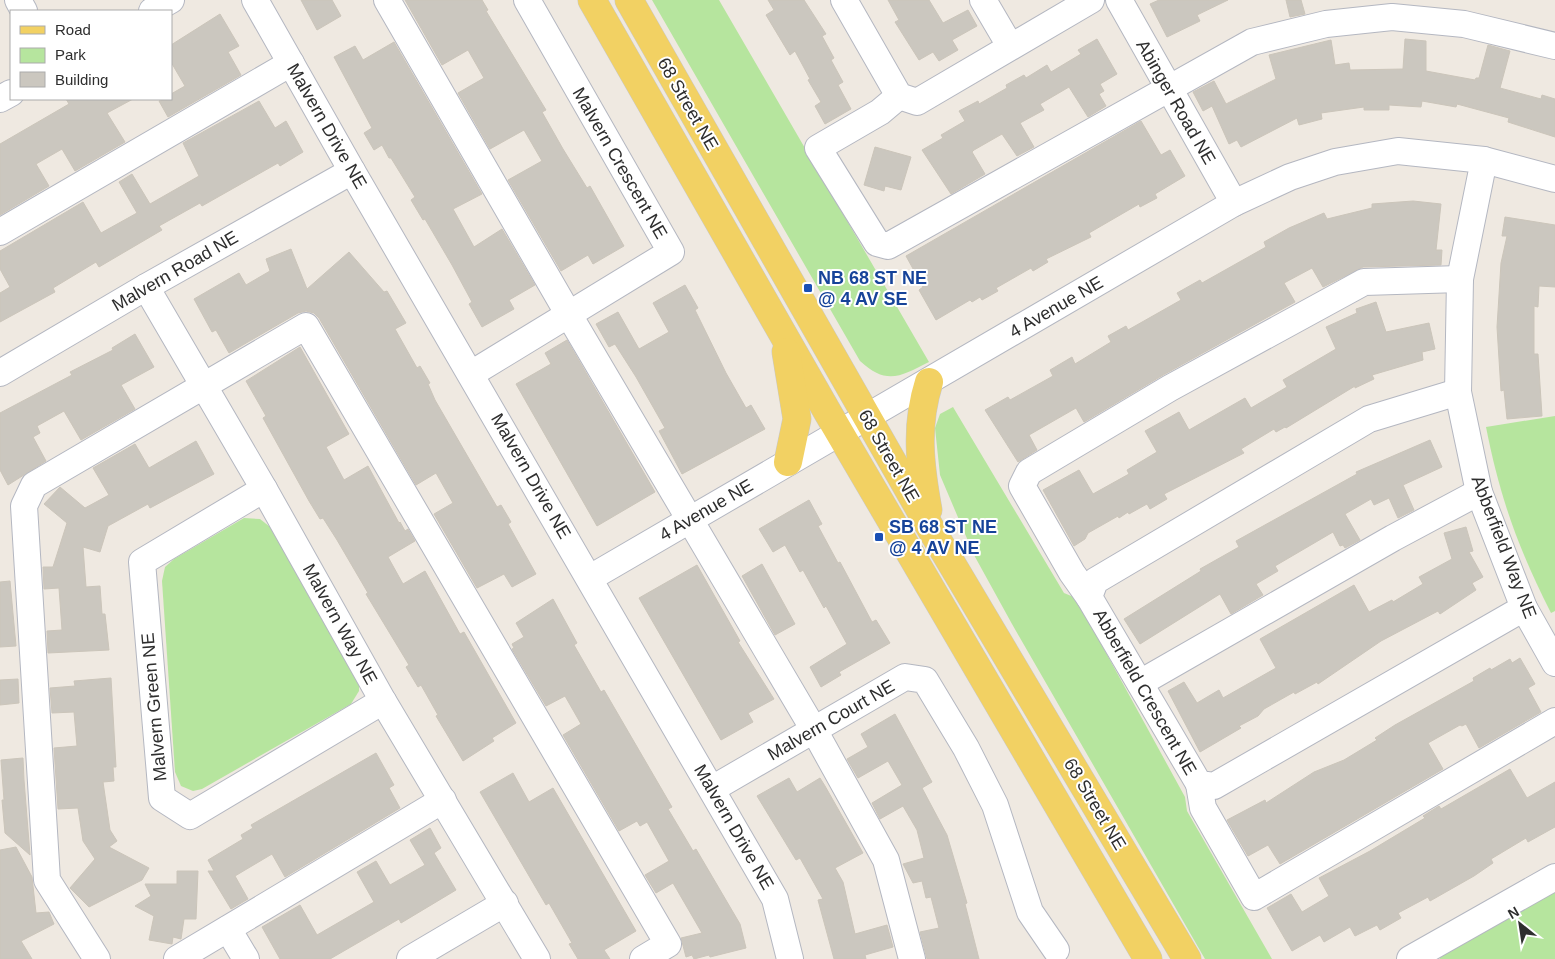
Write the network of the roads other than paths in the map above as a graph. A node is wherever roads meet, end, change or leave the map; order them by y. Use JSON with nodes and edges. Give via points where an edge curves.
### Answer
{"nodes":[{"id":1,"x":172,"y":0,"type":"edge"},
{"id":2,"x":255,"y":0,"type":"edge"},
{"id":3,"x":387,"y":0,"type":"edge"},
{"id":4,"x":527,"y":0,"type":"edge"},
{"id":5,"x":592,"y":0,"type":"edge"},
{"id":6,"x":629,"y":0,"type":"edge"},
{"id":7,"x":844,"y":0,"type":"edge"},
{"id":8,"x":983,"y":0,"type":"edge"},
{"id":9,"x":1091,"y":0,"type":"edge"},
{"id":10,"x":1119,"y":0,"type":"edge"},
{"id":11,"x":154,"y":10,"type":"edge"},
{"id":12,"x":1010,"y":46,"type":"junction"},
{"id":13,"x":1555,"y":46,"type":"edge"},
{"id":14,"x":291,"y":63,"type":"junction"},
{"id":15,"x":1168,"y":88,"type":"junction"},
{"id":16,"x":899,"y":96,"type":"junction"},
{"id":17,"x":1484,"y":160,"type":"junction"},
{"id":18,"x":352,"y":171,"type":"junction"},
{"id":19,"x":1555,"y":179,"type":"edge"},
{"id":20,"x":1234,"y":203,"type":"junction"},
{"id":21,"x":0,"y":232,"type":"edge"},
{"id":22,"x":1460,"y":279,"type":"junction"},
{"id":23,"x":146,"y":287,"type":"junction"},
{"id":24,"x":568,"y":315,"type":"junction"},
{"id":25,"x":782,"y":333,"type":"junction"},
{"id":26,"x":0,"y":373,"type":"edge"},
{"id":27,"x":471,"y":374,"type":"junction"},
{"id":28,"x":929,"y":382,"type":"junction"},
{"id":29,"x":204,"y":385,"type":"junction"},
{"id":30,"x":1458,"y":392,"type":"junction"},
{"id":31,"x":868,"y":417,"type":"junction"},
{"id":32,"x":840,"y":432,"type":"junction"},
{"id":33,"x":788,"y":462,"type":"junction"},
{"id":34,"x":264,"y":489,"type":"junction"},
{"id":35,"x":1478,"y":492,"type":"junction"},
{"id":36,"x":689,"y":520,"type":"junction"},
{"id":37,"x":931,"y":529,"type":"junction"},
{"id":38,"x":590,"y":578,"type":"junction"},
{"id":39,"x":1090,"y":597,"type":"junction"},
{"id":40,"x":1524,"y":608,"type":"junction"},
{"id":41,"x":1555,"y":663,"type":"edge"},
{"id":42,"x":1140,"y":683,"type":"junction"},
{"id":43,"x":383,"y":702,"type":"junction"},
{"id":44,"x":1555,"y":721,"type":"edge"},
{"id":45,"x":814,"y":730,"type":"junction"},
{"id":46,"x":1199,"y":784,"type":"junction"},
{"id":47,"x":712,"y":789,"type":"junction"},
{"id":48,"x":443,"y":800,"type":"junction"},
{"id":49,"x":1555,"y":877,"type":"edge"},
{"id":50,"x":505,"y":903,"type":"junction"},
{"id":51,"x":228,"y":929,"type":"junction"},
{"id":52,"x":1056,"y":950,"type":"dead end"},
{"id":53,"x":97,"y":959,"type":"edge"},
{"id":54,"x":177,"y":959,"type":"edge"},
{"id":55,"x":246,"y":959,"type":"edge"},
{"id":56,"x":410,"y":959,"type":"edge"},
{"id":57,"x":537,"y":959,"type":"edge"},
{"id":58,"x":643,"y":959,"type":"edge"},
{"id":59,"x":790,"y":959,"type":"edge"},
{"id":60,"x":912,"y":959,"type":"edge"},
{"id":61,"x":1148,"y":959,"type":"edge"},
{"id":62,"x":1187,"y":959,"type":"edge"},
{"id":63,"x":1410,"y":959,"type":"edge"}],
"edges":[{"from":1,"to":11,"type":"street"},
{"from":2,"to":14,"type":"street","name":"Malvern Drive NE"},
{"from":3,"to":24,"type":"street"},
{"from":4,"to":24,"type":"street","name":"Malvern Crescent NE","via":[[671,252]]},
{"from":5,"to":25,"type":"main road","name":"68 Street NE"},
{"from":6,"to":31,"type":"main road","name":"68 Street NE"},
{"from":7,"to":16,"type":"street"},
{"from":8,"to":12,"type":"street"},
{"from":9,"to":12,"type":"street"},
{"from":10,"to":15,"type":"street","name":"Abinger Road NE"},
{"from":12,"to":16,"type":"street","via":[[917,102]]},
{"from":13,"to":15,"type":"street","via":[[1464,24],[1428,20],[1392,17],[1326,24],[1252,42]]},
{"from":14,"to":18,"type":"street","name":"Malvern Drive NE"},
{"from":14,"to":21,"type":"street"},
{"from":15,"to":16,"type":"street","via":[[888,246],[877,244],[818,148],[880,112]]},
{"from":15,"to":20,"type":"street","name":"Abinger Road NE"},
{"from":17,"to":19,"type":"street","name":"4 Avenue NE"},
{"from":17,"to":20,"type":"street","name":"4 Avenue NE","via":[[1398,151],[1335,162],[1290,177]]},
{"from":17,"to":22,"type":"street","name":"Abberfield Way NE"},
{"from":18,"to":23,"type":"street","name":"Malvern Road NE"},
{"from":18,"to":27,"type":"street","name":"Malvern Drive NE"},
{"from":20,"to":28,"type":"street","name":"4 Avenue NE"},
{"from":22,"to":30,"type":"street","name":"Abberfield Way NE"},
{"from":22,"to":39,"type":"street","via":[[1364,282],[1170,388],[1029,472],[1022,486],[1072,573]]},
{"from":23,"to":26,"type":"street","name":"Malvern Road NE"},
{"from":23,"to":29,"type":"street","name":"Malvern Way NE"},
{"from":24,"to":27,"type":"street","name":"Malvern Crescent NE"},
{"from":24,"to":36,"type":"street"},
{"from":25,"to":32,"type":"main road","name":"68 Street NE"},
{"from":25,"to":33,"type":"main road","via":[[797,419]]},
{"from":27,"to":38,"type":"street","name":"Malvern Drive NE"},
{"from":28,"to":31,"type":"street","name":"4 Avenue NE"},
{"from":28,"to":37,"type":"main road","via":[[920,425],[920,464]]},
{"from":29,"to":34,"type":"street","name":"Malvern Way NE"},
{"from":29,"to":53,"type":"street","via":[[34,485],[24,506],[47,880]]},
{"from":29,"to":58,"type":"street","via":[[306,326],[668,944]]},
{"from":30,"to":35,"type":"street","name":"Abberfield Way NE"},
{"from":30,"to":39,"type":"street","name":"Abberfield Crescent NE","via":[[1369,419],[1095,581]]},
{"from":31,"to":32,"type":"street","name":"4 Avenue NE"},
{"from":31,"to":37,"type":"main road","name":"68 Street NE"},
{"from":32,"to":33,"type":"street","name":"4 Avenue NE"},
{"from":32,"to":61,"type":"main road","name":"68 Street NE"},
{"from":33,"to":36,"type":"street","name":"4 Avenue NE"},
{"from":34,"to":43,"type":"street","name":"Malvern Way NE"},
{"from":34,"to":43,"type":"street","name":"Malvern Green NE","via":[[142,562],[162,798],[190,816]]},
{"from":35,"to":40,"type":"street","name":"Abberfield Way NE"},
{"from":35,"to":42,"type":"street"},
{"from":36,"to":38,"type":"street","name":"4 Avenue NE"},
{"from":36,"to":45,"type":"street"},
{"from":37,"to":62,"type":"main road","name":"68 Street NE"},
{"from":38,"to":47,"type":"street","name":"Malvern Drive NE"},
{"from":39,"to":42,"type":"street","name":"Abberfield Crescent NE"},
{"from":40,"to":41,"type":"street","name":"Abberfield Way NE"},
{"from":40,"to":46,"type":"street","name":"Abberfield Crescent NE","via":[[1214,786]]},
{"from":42,"to":46,"type":"street","name":"Abberfield Crescent NE"},
{"from":43,"to":48,"type":"street","name":"Malvern Way NE"},
{"from":44,"to":46,"type":"street","via":[[1254,897],[1202,808]]},
{"from":45,"to":47,"type":"street","name":"Malvern Court NE"},
{"from":45,"to":52,"type":"street","name":"Malvern Court NE","via":[[905,677],[925,680],[966,748],[995,806],[1030,912]]},
{"from":45,"to":60,"type":"street","via":[[886,860]]},
{"from":47,"to":59,"type":"street","name":"Malvern Drive NE","via":[[776,899]]},
{"from":48,"to":50,"type":"street","name":"Malvern Way NE"},
{"from":48,"to":51,"type":"street"},
{"from":49,"to":63,"type":"street"},
{"from":50,"to":56,"type":"street"},
{"from":50,"to":57,"type":"street","name":"Malvern Way NE"},
{"from":51,"to":54,"type":"street"},
{"from":51,"to":55,"type":"street"}]}
